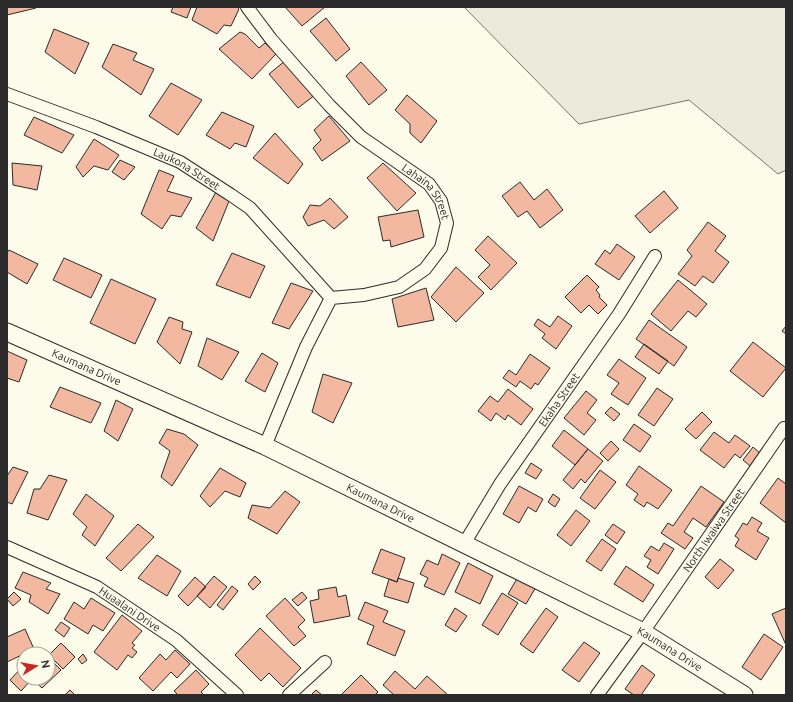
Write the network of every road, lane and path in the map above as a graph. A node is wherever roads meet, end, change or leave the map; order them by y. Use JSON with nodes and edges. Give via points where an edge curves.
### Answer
{"nodes":[{"id":1,"x":247,"y":7,"type":"edge"},
{"id":2,"x":7,"y":94,"type":"edge"},
{"id":3,"x":655,"y":256,"type":"dead end"},
{"id":4,"x":330,"y":298,"type":"junction"},
{"id":5,"x":7,"y":332,"type":"edge"},
{"id":6,"x":784,"y":428,"type":"dead end"},
{"id":7,"x":265,"y":446,"type":"junction"},
{"id":8,"x":464,"y":544,"type":"junction"},
{"id":9,"x":7,"y":547,"type":"edge"},
{"id":10,"x":644,"y":632,"type":"junction"},
{"id":11,"x":325,"y":662,"type":"dead end"},
{"id":12,"x":237,"y":695,"type":"edge"},
{"id":13,"x":289,"y":695,"type":"edge"},
{"id":14,"x":597,"y":695,"type":"edge"},
{"id":15,"x":744,"y":695,"type":"edge"}],
"edges":[{"from":1,"to":4,"type":"street","name":"Lahaina Street","via":[[276,45],[360,137],[428,184],[441,201],[447,223],[441,248],[424,269],[399,286],[364,295]]},
{"from":2,"to":4,"type":"street","name":"Laukona Street","via":[[180,162],[250,208]]},
{"from":3,"to":8,"type":"street","name":"Ekaha Street","via":[[619,314],[500,484]]},
{"from":4,"to":7,"type":"street","via":[[306,347]]},
{"from":5,"to":7,"type":"street","name":"Kaumana Drive"},
{"from":6,"to":10,"type":"street","name":"North Iwaiwa Street"},
{"from":7,"to":8,"type":"street","name":"Kaumana Drive"},
{"from":8,"to":10,"type":"street","name":"Kaumana Drive"},
{"from":9,"to":12,"type":"street","name":"Huaalani Drive","via":[[97,586],[176,640]]},
{"from":10,"to":14,"type":"street","name":"North Iwaiwa Street"},
{"from":10,"to":15,"type":"street","name":"Kaumana Drive"},
{"from":11,"to":13,"type":"street"}]}
